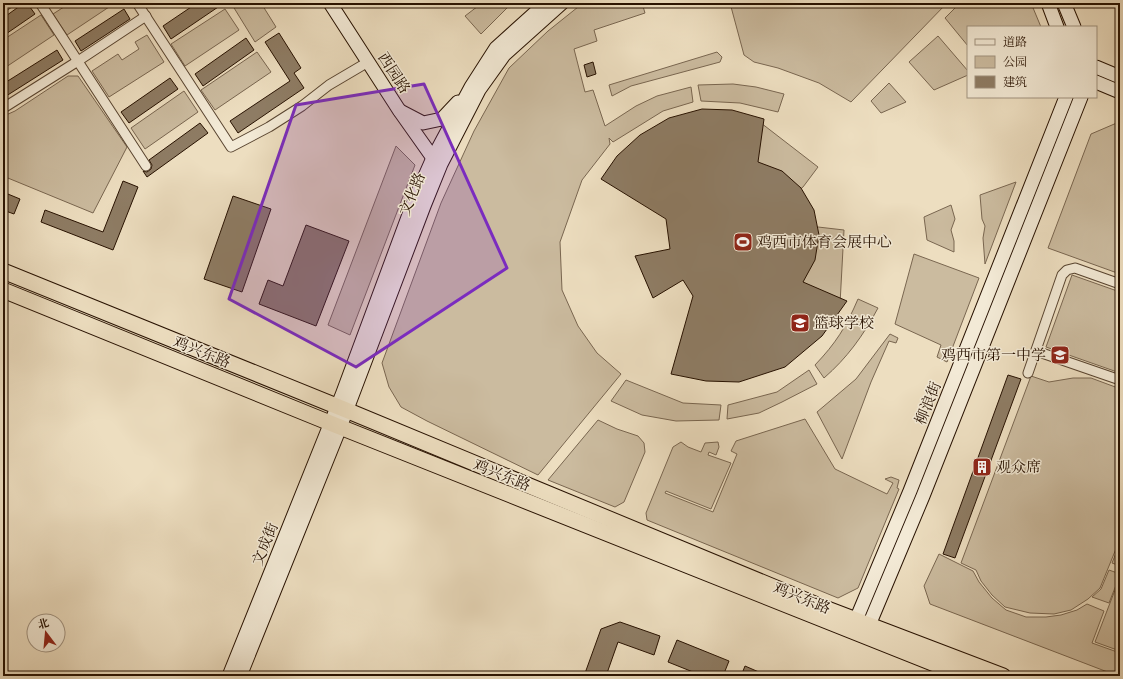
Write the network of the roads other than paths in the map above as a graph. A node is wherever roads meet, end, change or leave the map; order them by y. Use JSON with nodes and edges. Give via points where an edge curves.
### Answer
{"nodes":[{"id":1,"x":9,"y":3,"type":"edge"},
{"id":2,"x":40,"y":3,"type":"edge"},
{"id":3,"x":137,"y":3,"type":"edge"},
{"id":4,"x":330,"y":3,"type":"edge"},
{"id":5,"x":546,"y":3,"type":"edge"},
{"id":6,"x":562,"y":3,"type":"edge"},
{"id":7,"x":1048,"y":3,"type":"edge"},
{"id":8,"x":1064,"y":3,"type":"edge"},
{"id":9,"x":3,"y":7,"type":"edge"},
{"id":10,"x":146,"y":16,"type":"junction"},
{"id":11,"x":1057,"y":26,"type":"edge"},
{"id":12,"x":1074,"y":26,"type":"edge"},
{"id":13,"x":78,"y":61,"type":"junction"},
{"id":14,"x":368,"y":62,"type":"junction"},
{"id":15,"x":1097,"y":67,"type":"edge"},
{"id":16,"x":1120,"y":77,"type":"edge"},
{"id":17,"x":1097,"y":82,"type":"edge"},
{"id":18,"x":471,"y":88,"type":"junction"},
{"id":19,"x":1120,"y":92,"type":"edge"},
{"id":20,"x":1066,"y":98,"type":"edge"},
{"id":21,"x":1081,"y":98,"type":"edge"},
{"id":22,"x":3,"y":107,"type":"edge"},
{"id":23,"x":399,"y":110,"type":"junction"},
{"id":24,"x":433,"y":158,"type":"junction"},
{"id":25,"x":146,"y":166,"type":"dead end"},
{"id":26,"x":3,"y":271,"type":"edge"},
{"id":27,"x":1120,"y":284,"type":"edge"},
{"id":28,"x":3,"y":290,"type":"edge"},
{"id":29,"x":1036,"y":351,"type":"junction"},
{"id":30,"x":1028,"y":373,"type":"dead end"},
{"id":31,"x":1120,"y":380,"type":"edge"},
{"id":32,"x":342,"y":408,"type":"junction"},
{"id":33,"x":335,"y":425,"type":"junction"},
{"id":34,"x":861,"y":626,"type":"junction"},
{"id":35,"x":229,"y":676,"type":"edge"},
{"id":36,"x":240,"y":676,"type":"edge"},
{"id":37,"x":965,"y":676,"type":"edge"},
{"id":38,"x":1003,"y":676,"type":"edge"}],
"edges":[{"from":1,"to":9,"type":"street"},
{"from":2,"to":13,"type":"street"},
{"from":3,"to":10,"type":"street"},
{"from":4,"to":14,"type":"main road","name":"西园路"},
{"from":5,"to":18,"type":"main road","name":"文化路","via":[[496,48]]},
{"from":6,"to":32,"type":"main road","name":"文化路","via":[[504,55],[480,90],[441,164]]},
{"from":7,"to":11,"type":"main road"},
{"from":8,"to":12,"type":"main road"},
{"from":10,"to":13,"type":"street"},
{"from":10,"to":14,"type":"street","via":[[231,146],[268,127]]},
{"from":13,"to":22,"type":"street"},
{"from":13,"to":25,"type":"street"},
{"from":14,"to":23,"type":"main road","name":"西园路"},
{"from":15,"to":16,"type":"main road"},
{"from":17,"to":19,"type":"main road"},
{"from":18,"to":23,"type":"main road","via":[[442,119],[423,123]]},
{"from":18,"to":24,"type":"main road","name":"文化路"},
{"from":20,"to":34,"type":"main road","name":"柳浪街","via":[[910,491]]},
{"from":21,"to":34,"type":"main road","name":"柳浪街","via":[[923,496]]},
{"from":23,"to":24,"type":"main road","name":"西园路"},
{"from":24,"to":32,"type":"main road","name":"文化路","via":[[414,201]]},
{"from":26,"to":32,"type":"highway","name":"鸡兴东路"},
{"from":27,"to":29,"type":"street","via":[[1075,268],[1066,270],[1062,275]]},
{"from":28,"to":33,"type":"highway","name":"鸡兴东路"},
{"from":29,"to":30,"type":"street"},
{"from":29,"to":31,"type":"street"},
{"from":32,"to":33,"type":"main road","name":"文化路"},
{"from":32,"to":34,"type":"highway","name":"鸡兴东路","via":[[815,604]]},
{"from":33,"to":34,"type":"highway","name":"鸡兴东路"},
{"from":33,"to":35,"type":"main road","name":"文成街"},
{"from":33,"to":36,"type":"main road","name":"文成街"},
{"from":34,"to":37,"type":"highway","name":"鸡兴东路"},
{"from":34,"to":38,"type":"highway","name":"鸡兴东路"}]}
